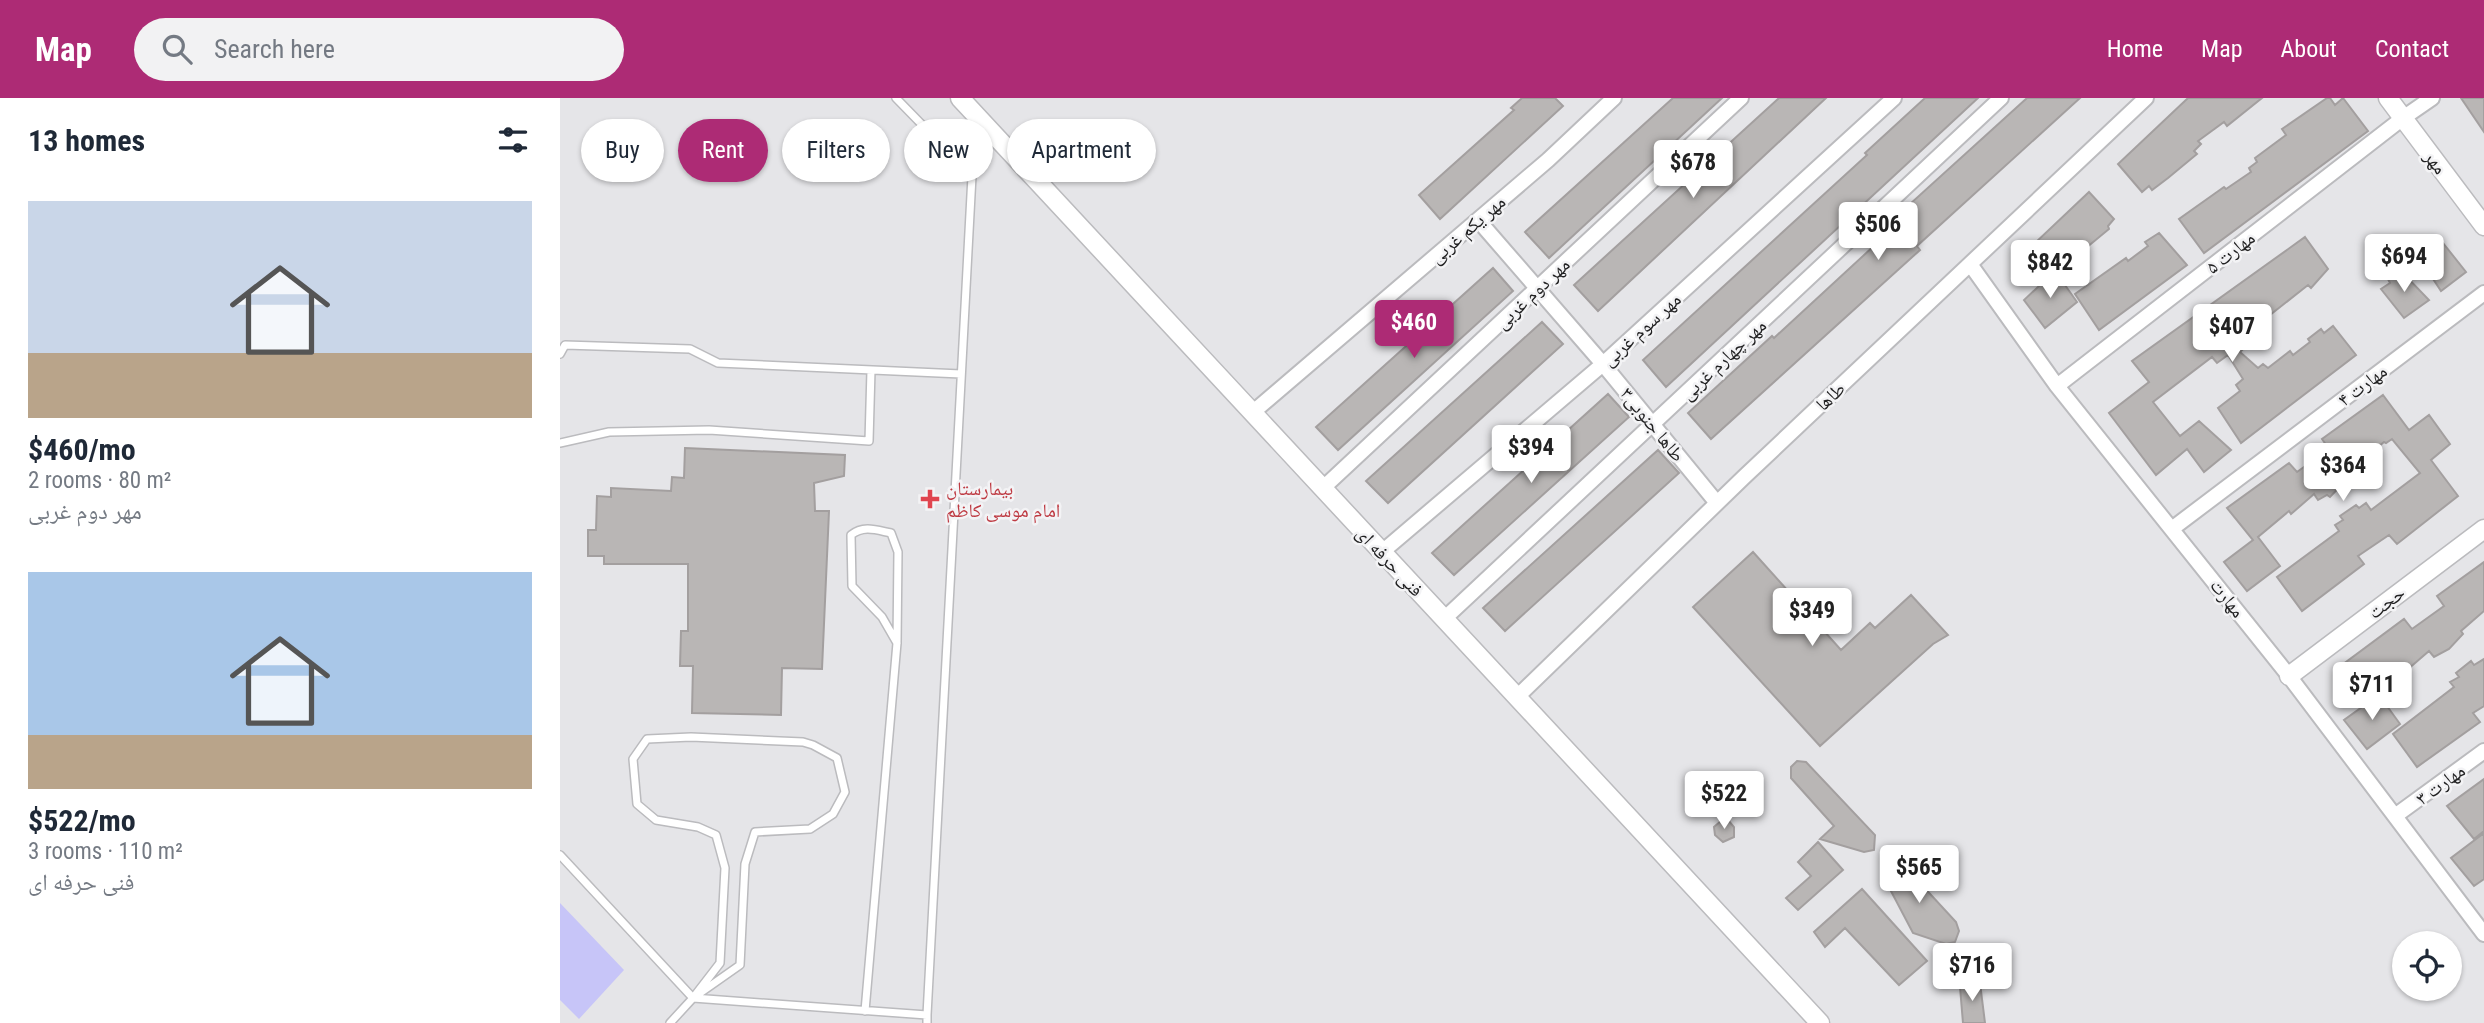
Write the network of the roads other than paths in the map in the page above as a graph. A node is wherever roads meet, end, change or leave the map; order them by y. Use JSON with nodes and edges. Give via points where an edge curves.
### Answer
{"nodes":[{"id":1,"x":895,"y":98,"type":"edge"},
{"id":2,"x":960,"y":98,"type":"edge"},
{"id":3,"x":1614,"y":98,"type":"edge"},
{"id":4,"x":1741,"y":98,"type":"edge"},
{"id":5,"x":1894,"y":98,"type":"edge"},
{"id":6,"x":2001,"y":98,"type":"edge"},
{"id":7,"x":2146,"y":98,"type":"edge"},
{"id":8,"x":2388,"y":98,"type":"edge"},
{"id":9,"x":2432,"y":98,"type":"edge"},
{"id":10,"x":2403,"y":118,"type":"junction"},
{"id":11,"x":1478,"y":220,"type":"junction"},
{"id":12,"x":2484,"y":226,"type":"edge"},
{"id":13,"x":1970,"y":264,"type":"junction"},
{"id":14,"x":1537,"y":288,"type":"junction"},
{"id":15,"x":2484,"y":293,"type":"edge"},
{"id":16,"x":560,"y":354,"type":"edge"},
{"id":17,"x":1603,"y":364,"type":"junction"},
{"id":18,"x":871,"y":370,"type":"junction"},
{"id":19,"x":961,"y":374,"type":"junction"},
{"id":20,"x":2057,"y":386,"type":"junction"},
{"id":21,"x":1252,"y":413,"type":"junction"},
{"id":22,"x":1653,"y":424,"type":"junction"},
{"id":23,"x":560,"y":443,"type":"edge"},
{"id":24,"x":1323,"y":488,"type":"junction"},
{"id":25,"x":1717,"y":503,"type":"junction"},
{"id":26,"x":2173,"y":528,"type":"junction"},
{"id":27,"x":2484,"y":529,"type":"edge"},
{"id":28,"x":1382,"y":552,"type":"junction"},
{"id":29,"x":1444,"y":619,"type":"junction"},
{"id":30,"x":897,"y":643,"type":"junction"},
{"id":31,"x":2289,"y":676,"type":"junction"},
{"id":32,"x":1517,"y":697,"type":"junction"},
{"id":33,"x":2484,"y":751,"type":"edge"},
{"id":34,"x":2395,"y":816,"type":"junction"},
{"id":35,"x":560,"y":855,"type":"edge"},
{"id":36,"x":2484,"y":934,"type":"edge"},
{"id":37,"x":694,"y":998,"type":"junction"},
{"id":38,"x":865,"y":1011,"type":"junction"},
{"id":39,"x":927,"y":1019,"type":"edge"},
{"id":40,"x":670,"y":1023,"type":"edge"},
{"id":41,"x":1820,"y":1023,"type":"edge"}],
"edges":[{"from":1,"to":19,"type":"lane","via":[[972,176]]},
{"from":2,"to":21,"type":"street","name":"فنی حرفه ای"},
{"from":3,"to":11,"type":"street","name":"مهر یکم غربی"},
{"from":4,"to":14,"type":"street","name":"مهر دوم غربی"},
{"from":5,"to":17,"type":"street","name":"مهر سوم غربی"},
{"from":6,"to":22,"type":"street","name":"مهر چهارم غربی"},
{"from":7,"to":13,"type":"street","name":"طاها"},
{"from":8,"to":10,"type":"street","name":"مهر"},
{"from":9,"to":10,"type":"street","name":"مهارت ۵"},
{"from":10,"to":12,"type":"street","name":"مهر"},
{"from":10,"to":20,"type":"street","name":"مهارت ۵"},
{"from":11,"to":14,"type":"street","name":"طاها جنوبی۳"},
{"from":11,"to":21,"type":"street","name":"مهر یکم غربی"},
{"from":13,"to":20,"type":"street","name":"مهارت"},
{"from":13,"to":25,"type":"street","name":"طاها"},
{"from":14,"to":17,"type":"street","name":"طاها جنوبی۳"},
{"from":14,"to":24,"type":"street","name":"مهر دوم غربی"},
{"from":15,"to":26,"type":"street","name":"مهارت ۴"},
{"from":16,"to":18,"type":"lane","via":[[565,345],[690,349],[718,363]]},
{"from":17,"to":22,"type":"street","name":"طاها جنوبی۳"},
{"from":17,"to":28,"type":"street","name":"مهر سوم غربی"},
{"from":18,"to":19,"type":"lane"},
{"from":18,"to":23,"type":"lane","via":[[869,441],[709,430],[609,432]]},
{"from":19,"to":39,"type":"lane"},
{"from":20,"to":26,"type":"street","name":"مهارت"},
{"from":21,"to":24,"type":"street","name":"فنی حرفه ای"},
{"from":22,"to":25,"type":"street","name":"طاها جنوبی۳"},
{"from":22,"to":29,"type":"street","name":"مهر چهارم غربی"},
{"from":24,"to":28,"type":"street","name":"فنی حرفه ای"},
{"from":25,"to":32,"type":"street","name":"طاها"},
{"from":26,"to":31,"type":"street","name":"مهارت"},
{"from":27,"to":31,"type":"street","name":"حجت"},
{"from":28,"to":29,"type":"street","name":"فنی حرفه ای"},
{"from":29,"to":32,"type":"street","name":"فنی حرفه ای"},
{"from":30,"to":30,"type":"lane","via":[[898,552],[891,533],[869,528],[857,531],[851,535],[852,586],[882,617]]},
{"from":30,"to":38,"type":"lane"},
{"from":31,"to":34,"type":"street","name":"مهارت"},
{"from":32,"to":41,"type":"street","name":"فنی حرفه ای"},
{"from":33,"to":34,"type":"street","name":"مهارت ۳"},
{"from":34,"to":36,"type":"street","name":"مهارت"},
{"from":35,"to":37,"type":"lane"},
{"from":37,"to":37,"type":"lane","via":[[740,965],[745,864],[755,832],[810,829],[833,814],[845,792],[837,758],[813,745],[691,737],[647,739],[633,759],[636,804],[656,820],[716,835],[725,868],[720,963]]},
{"from":37,"to":38,"type":"lane"},
{"from":37,"to":40,"type":"lane"},
{"from":38,"to":39,"type":"lane"}]}
